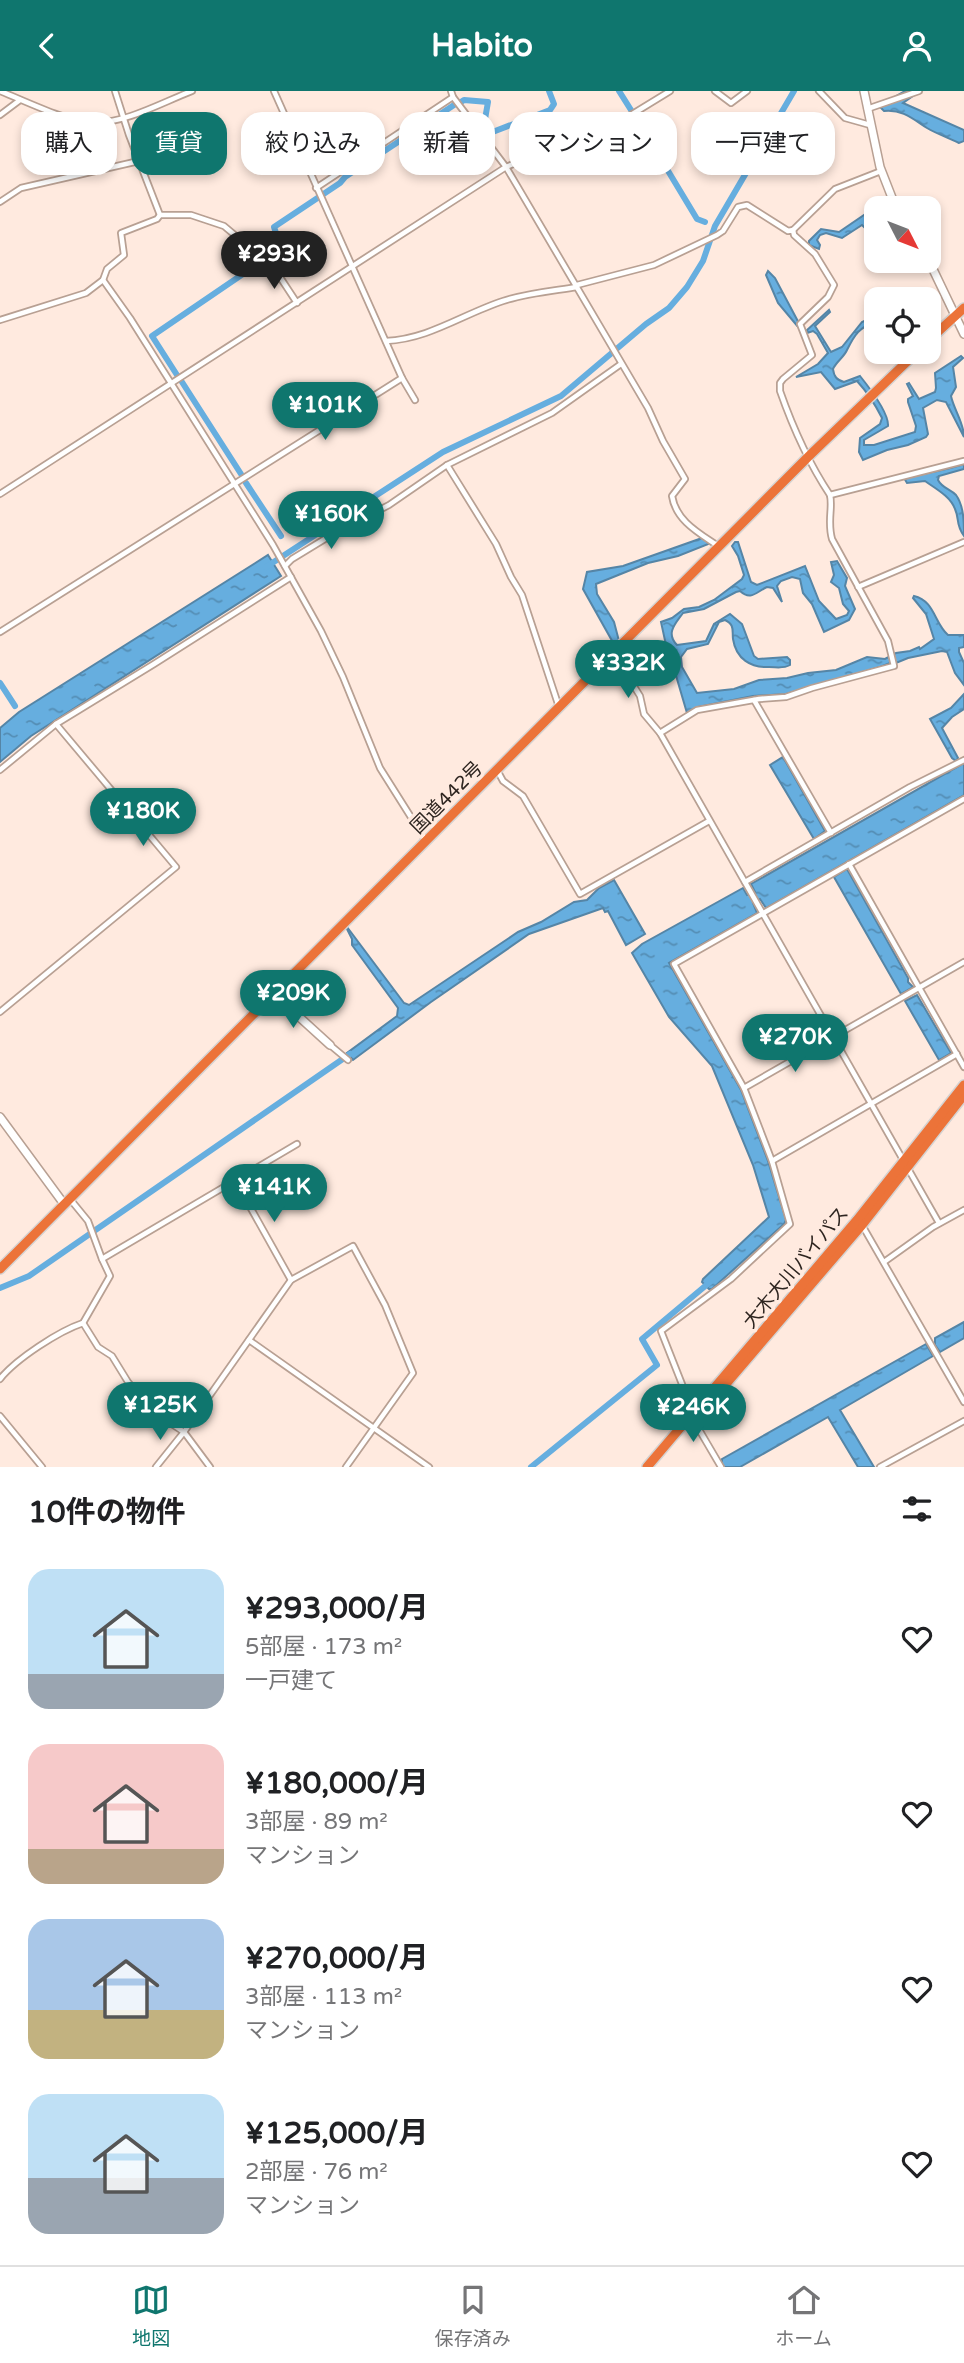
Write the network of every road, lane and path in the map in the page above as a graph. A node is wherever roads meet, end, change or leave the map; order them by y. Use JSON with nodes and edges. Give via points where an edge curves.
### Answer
{"nodes":[{"id":1,"x":0,"y":91,"type":"edge"},
{"id":2,"x":115,"y":91,"type":"edge"},
{"id":3,"x":192,"y":91,"type":"edge"},
{"id":4,"x":274,"y":91,"type":"edge"},
{"id":5,"x":670,"y":91,"type":"edge"},
{"id":6,"x":715,"y":91,"type":"edge"},
{"id":7,"x":747,"y":91,"type":"edge"},
{"id":8,"x":819,"y":91,"type":"edge"},
{"id":9,"x":864,"y":91,"type":"edge"},
{"id":10,"x":919,"y":91,"type":"edge"},
{"id":11,"x":452,"y":94,"type":"edge"},
{"id":12,"x":21,"y":100,"type":"junction"},
{"id":13,"x":867,"y":109,"type":"junction"},
{"id":14,"x":0,"y":115,"type":"edge"},
{"id":15,"x":125,"y":117,"type":"junction"},
{"id":16,"x":870,"y":125,"type":"junction"},
{"id":17,"x":131,"y":140,"type":"edge"},
{"id":18,"x":131,"y":163,"type":"edge"},
{"id":19,"x":506,"y":167,"type":"junction"},
{"id":20,"x":881,"y":171,"type":"junction"},
{"id":21,"x":144,"y":175,"type":"edge"},
{"id":22,"x":317,"y":190,"type":"junction"},
{"id":23,"x":891,"y":196,"type":"edge"},
{"id":24,"x":0,"y":202,"type":"edge"},
{"id":25,"x":160,"y":215,"type":"junction"},
{"id":26,"x":793,"y":230,"type":"junction"},
{"id":27,"x":353,"y":267,"type":"junction"},
{"id":28,"x":935,"y":273,"type":"edge"},
{"id":29,"x":103,"y":279,"type":"junction"},
{"id":30,"x":577,"y":286,"type":"junction"},
{"id":31,"x":297,"y":303,"type":"junction"},
{"id":32,"x":964,"y":308,"type":"edge"},
{"id":33,"x":956,"y":315,"type":"junction"},
{"id":34,"x":0,"y":320,"type":"edge"},
{"id":35,"x":941,"y":329,"type":"edge"},
{"id":36,"x":964,"y":334,"type":"edge"},
{"id":37,"x":386,"y":341,"type":"junction"},
{"id":38,"x":621,"y":364,"type":"junction"},
{"id":39,"x":905,"y":364,"type":"edge"},
{"id":40,"x":402,"y":378,"type":"junction"},
{"id":41,"x":171,"y":385,"type":"junction"},
{"id":42,"x":415,"y":400,"type":"dead end"},
{"id":43,"x":809,"y":456,"type":"junction"},
{"id":44,"x":964,"y":461,"type":"edge"},
{"id":45,"x":447,"y":465,"type":"junction"},
{"id":46,"x":235,"y":484,"type":"junction"},
{"id":47,"x":0,"y":494,"type":"edge"},
{"id":48,"x":830,"y":495,"type":"junction"},
{"id":49,"x":964,"y":542,"type":"edge"},
{"id":50,"x":719,"y":547,"type":"junction"},
{"id":51,"x":284,"y":565,"type":"junction"},
{"id":52,"x":291,"y":576,"type":"junction"},
{"id":53,"x":858,"y":587,"type":"junction"},
{"id":54,"x":0,"y":632,"type":"edge"},
{"id":55,"x":615,"y":650,"type":"junction"},
{"id":56,"x":754,"y":700,"type":"junction"},
{"id":57,"x":559,"y":708,"type":"junction"},
{"id":58,"x":56,"y":724,"type":"junction"},
{"id":59,"x":660,"y":733,"type":"junction"},
{"id":60,"x":964,"y":760,"type":"edge"},
{"id":61,"x":0,"y":770,"type":"edge"},
{"id":62,"x":497,"y":770,"type":"junction"},
{"id":63,"x":964,"y":799,"type":"edge"},
{"id":64,"x":709,"y":821,"type":"junction"},
{"id":65,"x":831,"y":832,"type":"junction"},
{"id":66,"x":426,"y":842,"type":"junction"},
{"id":67,"x":849,"y":864,"type":"junction"},
{"id":68,"x":746,"y":884,"type":"junction"},
{"id":69,"x":762,"y":912,"type":"junction"},
{"id":70,"x":964,"y":963,"type":"edge"},
{"id":71,"x":919,"y":989,"type":"junction"},
{"id":72,"x":274,"y":994,"type":"junction"},
{"id":73,"x":0,"y":1012,"type":"edge"},
{"id":74,"x":832,"y":1037,"type":"junction"},
{"id":75,"x":330,"y":1045,"type":"joint"},
{"id":76,"x":957,"y":1054,"type":"junction"},
{"id":77,"x":348,"y":1060,"type":"dead end"},
{"id":78,"x":964,"y":1067,"type":"edge"},
{"id":79,"x":964,"y":1085,"type":"edge"},
{"id":80,"x":744,"y":1089,"type":"junction"},
{"id":81,"x":964,"y":1095,"type":"edge"},
{"id":82,"x":871,"y":1104,"type":"junction"},
{"id":83,"x":0,"y":1117,"type":"edge"},
{"id":84,"x":297,"y":1144,"type":"dead end"},
{"id":85,"x":772,"y":1161,"type":"junction"},
{"id":86,"x":906,"y":1164,"type":"junction"},
{"id":87,"x":235,"y":1180,"type":"junction"},
{"id":88,"x":67,"y":1201,"type":"junction"},
{"id":89,"x":964,"y":1210,"type":"edge"},
{"id":90,"x":939,"y":1223,"type":"junction"},
{"id":91,"x":862,"y":1225,"type":"junction"},
{"id":92,"x":102,"y":1259,"type":"junction"},
{"id":93,"x":884,"y":1262,"type":"junction"},
{"id":94,"x":0,"y":1269,"type":"edge"},
{"id":95,"x":291,"y":1280,"type":"junction"},
{"id":96,"x":83,"y":1323,"type":"junction"},
{"id":97,"x":249,"y":1340,"type":"junction"},
{"id":98,"x":0,"y":1379,"type":"edge"},
{"id":99,"x":964,"y":1402,"type":"edge"},
{"id":100,"x":0,"y":1416,"type":"edge"},
{"id":101,"x":689,"y":1422,"type":"junction"},
{"id":102,"x":964,"y":1422,"type":"edge"},
{"id":103,"x":373,"y":1428,"type":"junction"},
{"id":104,"x":184,"y":1432,"type":"junction"},
{"id":105,"x":42,"y":1467,"type":"edge"},
{"id":106,"x":156,"y":1467,"type":"edge"},
{"id":107,"x":210,"y":1467,"type":"edge"},
{"id":108,"x":346,"y":1467,"type":"edge"},
{"id":109,"x":429,"y":1467,"type":"edge"},
{"id":110,"x":647,"y":1467,"type":"edge"},
{"id":111,"x":655,"y":1467,"type":"edge"},
{"id":112,"x":721,"y":1467,"type":"edge"},
{"id":113,"x":880,"y":1467,"type":"edge"}],
"edges":[{"from":1,"to":12,"type":"street"},
{"from":2,"to":15,"type":"street"},
{"from":3,"to":15,"type":"street"},
{"from":4,"to":22,"type":"street"},
{"from":5,"to":19,"type":"street","via":[[626,118]]},
{"from":6,"to":7,"type":"street","via":[[731,103]]},
{"from":8,"to":16,"type":"street","via":[[845,118]]},
{"from":9,"to":13,"type":"main road"},
{"from":10,"to":13,"type":"street"},
{"from":11,"to":19,"type":"street"},
{"from":11,"to":22,"type":"street"},
{"from":12,"to":14,"type":"street"},
{"from":12,"to":15,"type":"street","via":[[92,123]]},
{"from":13,"to":16,"type":"main road"},
{"from":15,"to":17,"type":"street"},
{"from":16,"to":20,"type":"main road"},
{"from":18,"to":24,"type":"street","via":[[21,188]]},
{"from":19,"to":27,"type":"street"},
{"from":19,"to":30,"type":"street"},
{"from":20,"to":23,"type":"main road"},
{"from":20,"to":26,"type":"street","via":[[835,190]]},
{"from":21,"to":25,"type":"street"},
{"from":22,"to":27,"type":"street"},
{"from":25,"to":29,"type":"street","via":[[121,233],[124,255],[107,269]]},
{"from":25,"to":31,"type":"street","via":[[191,215],[224,226],[270,264]]},
{"from":26,"to":30,"type":"street","via":[[747,205],[738,207],[723,231],[705,241],[654,265]]},
{"from":26,"to":43,"type":"street","via":[[834,285],[800,324],[812,355],[780,386],[800,444]]},
{"from":27,"to":31,"type":"street"},
{"from":27,"to":37,"type":"street"},
{"from":28,"to":33,"type":"main road"},
{"from":29,"to":34,"type":"street","via":[[86,293]]},
{"from":29,"to":41,"type":"street"},
{"from":30,"to":37,"type":"street","via":[[502,301],[426,334]]},
{"from":30,"to":38,"type":"street"},
{"from":31,"to":41,"type":"street"},
{"from":32,"to":33,"type":"highway"},
{"from":33,"to":35,"type":"highway"},
{"from":33,"to":36,"type":"main road"},
{"from":37,"to":40,"type":"street"},
{"from":38,"to":45,"type":"street","via":[[552,413]]},
{"from":38,"to":50,"type":"street","via":[[685,479],[672,496],[678,514]]},
{"from":39,"to":43,"type":"highway","name":"国道442号"},
{"from":40,"to":42,"type":"street"},
{"from":40,"to":46,"type":"street"},
{"from":41,"to":46,"type":"street"},
{"from":41,"to":47,"type":"street"},
{"from":43,"to":48,"type":"street"},
{"from":43,"to":50,"type":"highway","name":"国道442号"},
{"from":44,"to":48,"type":"street"},
{"from":45,"to":51,"type":"street","via":[[389,505]]},
{"from":45,"to":57,"type":"street","via":[[522,595]]},
{"from":46,"to":51,"type":"street"},
{"from":46,"to":54,"type":"street"},
{"from":48,"to":53,"type":"street","via":[[832,539]]},
{"from":49,"to":53,"type":"street"},
{"from":50,"to":55,"type":"highway","name":"国道442号"},
{"from":51,"to":52,"type":"street"},
{"from":52,"to":58,"type":"street"},
{"from":52,"to":66,"type":"street","via":[[354,700],[380,768]]},
{"from":53,"to":56,"type":"street","via":[[888,641],[894,666],[786,697]]},
{"from":55,"to":57,"type":"highway","name":"国道442号"},
{"from":55,"to":59,"type":"street","via":[[619,677],[635,688],[644,714]]},
{"from":56,"to":59,"type":"street","via":[[697,710]]},
{"from":56,"to":65,"type":"street"},
{"from":57,"to":62,"type":"highway","name":"国道442号"},
{"from":58,"to":61,"type":"street"},
{"from":58,"to":73,"type":"street","via":[[176,867]]},
{"from":59,"to":64,"type":"street"},
{"from":60,"to":65,"type":"street"},
{"from":62,"to":64,"type":"street","via":[[503,781],[523,796],[580,894]]},
{"from":62,"to":66,"type":"highway","name":"国道442号"},
{"from":63,"to":67,"type":"street"},
{"from":64,"to":68,"type":"street"},
{"from":65,"to":68,"type":"street"},
{"from":66,"to":72,"type":"highway","name":"国道442号"},
{"from":67,"to":69,"type":"street"},
{"from":67,"to":71,"type":"street"},
{"from":68,"to":69,"type":"street"},
{"from":69,"to":74,"type":"street"},
{"from":69,"to":80,"type":"street","via":[[674,964]]},
{"from":70,"to":71,"type":"street"},
{"from":71,"to":74,"type":"street"},
{"from":71,"to":76,"type":"street"},
{"from":72,"to":75,"type":"main road"},
{"from":72,"to":88,"type":"highway","name":"国道442号"},
{"from":74,"to":80,"type":"street"},
{"from":74,"to":82,"type":"street"},
{"from":75,"to":77,"type":"street"},
{"from":76,"to":78,"type":"street"},
{"from":76,"to":82,"type":"street"},
{"from":79,"to":86,"type":"highway","name":"大木大川バイパス"},
{"from":80,"to":85,"type":"street"},
{"from":81,"to":86,"type":"highway","name":"大木大川バイパス"},
{"from":82,"to":85,"type":"street"},
{"from":82,"to":86,"type":"street"},
{"from":83,"to":88,"type":"main road"},
{"from":84,"to":87,"type":"street"},
{"from":85,"to":101,"type":"street","via":[[790,1224],[731,1279],[661,1331]]},
{"from":86,"to":90,"type":"street"},
{"from":86,"to":91,"type":"highway","name":"大木大川バイパス"},
{"from":86,"to":101,"type":"highway","name":"大木大川バイパス"},
{"from":87,"to":92,"type":"street"},
{"from":87,"to":95,"type":"street"},
{"from":88,"to":92,"type":"street","via":[[88,1221]]},
{"from":88,"to":94,"type":"highway","name":"国道442号"},
{"from":89,"to":90,"type":"street"},
{"from":90,"to":93,"type":"street"},
{"from":91,"to":93,"type":"street"},
{"from":91,"to":101,"type":"highway","name":"大木大川バイパス"},
{"from":92,"to":96,"type":"street","via":[[110,1276]]},
{"from":93,"to":99,"type":"street"},
{"from":95,"to":97,"type":"street"},
{"from":95,"to":103,"type":"street","via":[[353,1246],[385,1305],[413,1373]]},
{"from":96,"to":98,"type":"street","via":[[69,1327]]},
{"from":96,"to":104,"type":"street","via":[[152,1411]]},
{"from":97,"to":103,"type":"street"},
{"from":97,"to":104,"type":"street"},
{"from":100,"to":105,"type":"street"},
{"from":101,"to":110,"type":"highway","name":"大木大川バイパス"},
{"from":101,"to":111,"type":"highway","name":"大木大川バイパス"},
{"from":101,"to":112,"type":"street"},
{"from":102,"to":113,"type":"street"},
{"from":103,"to":108,"type":"street"},
{"from":103,"to":109,"type":"street"},
{"from":104,"to":106,"type":"street"},
{"from":104,"to":107,"type":"street"}]}
